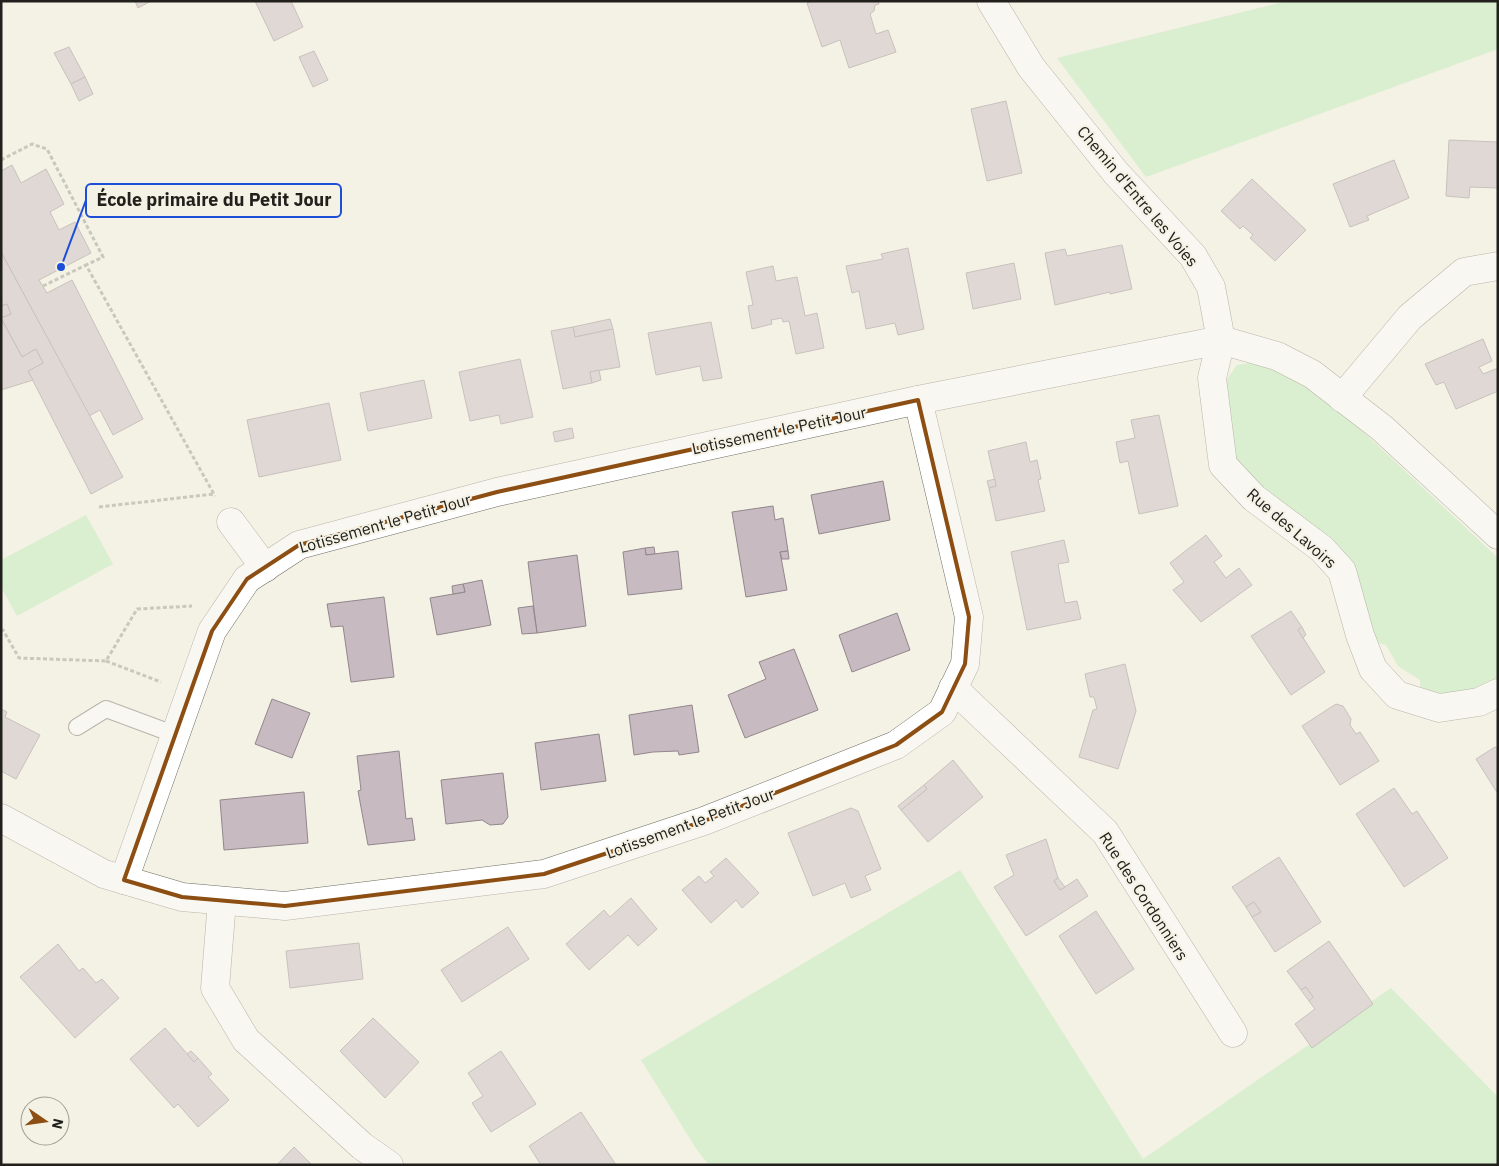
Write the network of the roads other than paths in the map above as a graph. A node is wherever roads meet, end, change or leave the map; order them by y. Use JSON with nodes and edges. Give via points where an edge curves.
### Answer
{"nodes":[{"id":1,"x":991,"y":1,"type":"edge"},
{"id":2,"x":1498,"y":266,"type":"edge"},
{"id":3,"x":1221,"y":340,"type":"junction"},
{"id":4,"x":1342,"y":398,"type":"junction"},
{"id":5,"x":918,"y":400,"type":"junction"},
{"id":6,"x":231,"y":522,"type":"road end"},
{"id":7,"x":1498,"y":535,"type":"edge"},
{"id":8,"x":265,"y":568,"type":"junction"},
{"id":9,"x":953,"y":688,"type":"junction"},
{"id":10,"x":1498,"y":692,"type":"edge"},
{"id":11,"x":77,"y":727,"type":"dead end"},
{"id":12,"x":176,"y":735,"type":"junction"},
{"id":13,"x":1,"y":818,"type":"edge"},
{"id":14,"x":124,"y":880,"type":"junction"},
{"id":15,"x":222,"y":901,"type":"junction"},
{"id":16,"x":1233,"y":1033,"type":"dead end"},
{"id":17,"x":389,"y":1165,"type":"edge"}],
"edges":[{"from":1,"to":3,"type":"street","name":"Chemin d'Entre les Voies","via":[[1031,67],[1116,173],[1193,256],[1211,288]]},
{"from":2,"to":4,"type":"street","via":[[1464,272],[1410,317]]},
{"from":3,"to":4,"type":"street","via":[[1277,356],[1312,374]]},
{"from":3,"to":5,"type":"street","name":"Lotissement le Petit Jour"},
{"from":3,"to":10,"type":"street","name":"Rue des Lavoirs","via":[[1212,378],[1223,464],[1254,498],[1322,549],[1342,571],[1360,635],[1374,669],[1397,695],[1439,708],[1479,702]]},
{"from":4,"to":7,"type":"street","via":[[1382,428]]},
{"from":5,"to":8,"type":"street","name":"Lotissement le Petit Jour","via":[[497,492],[299,545]]},
{"from":5,"to":9,"type":"street","name":"Lotissement le Petit Jour","via":[[969,617],[964,664]]},
{"from":6,"to":8,"type":"street"},
{"from":8,"to":12,"type":"street","name":"Lotissement le Petit Jour","via":[[247,579],[212,631]]},
{"from":9,"to":15,"type":"street","name":"Lotissement le Petit Jour","via":[[942,712],[896,745],[704,821],[544,874],[285,906]]},
{"from":9,"to":16,"type":"street","name":"Rue des Cordonniers","via":[[1105,832]]},
{"from":11,"to":12,"type":"lane","via":[[106,709]]},
{"from":12,"to":14,"type":"street","name":"Lotissement le Petit Jour"},
{"from":13,"to":14,"type":"street","via":[[69,857]]},
{"from":14,"to":15,"type":"street","name":"Lotissement le Petit Jour","via":[[182,897]]},
{"from":15,"to":17,"type":"street","via":[[214,988],[246,1040],[362,1146]]}]}
